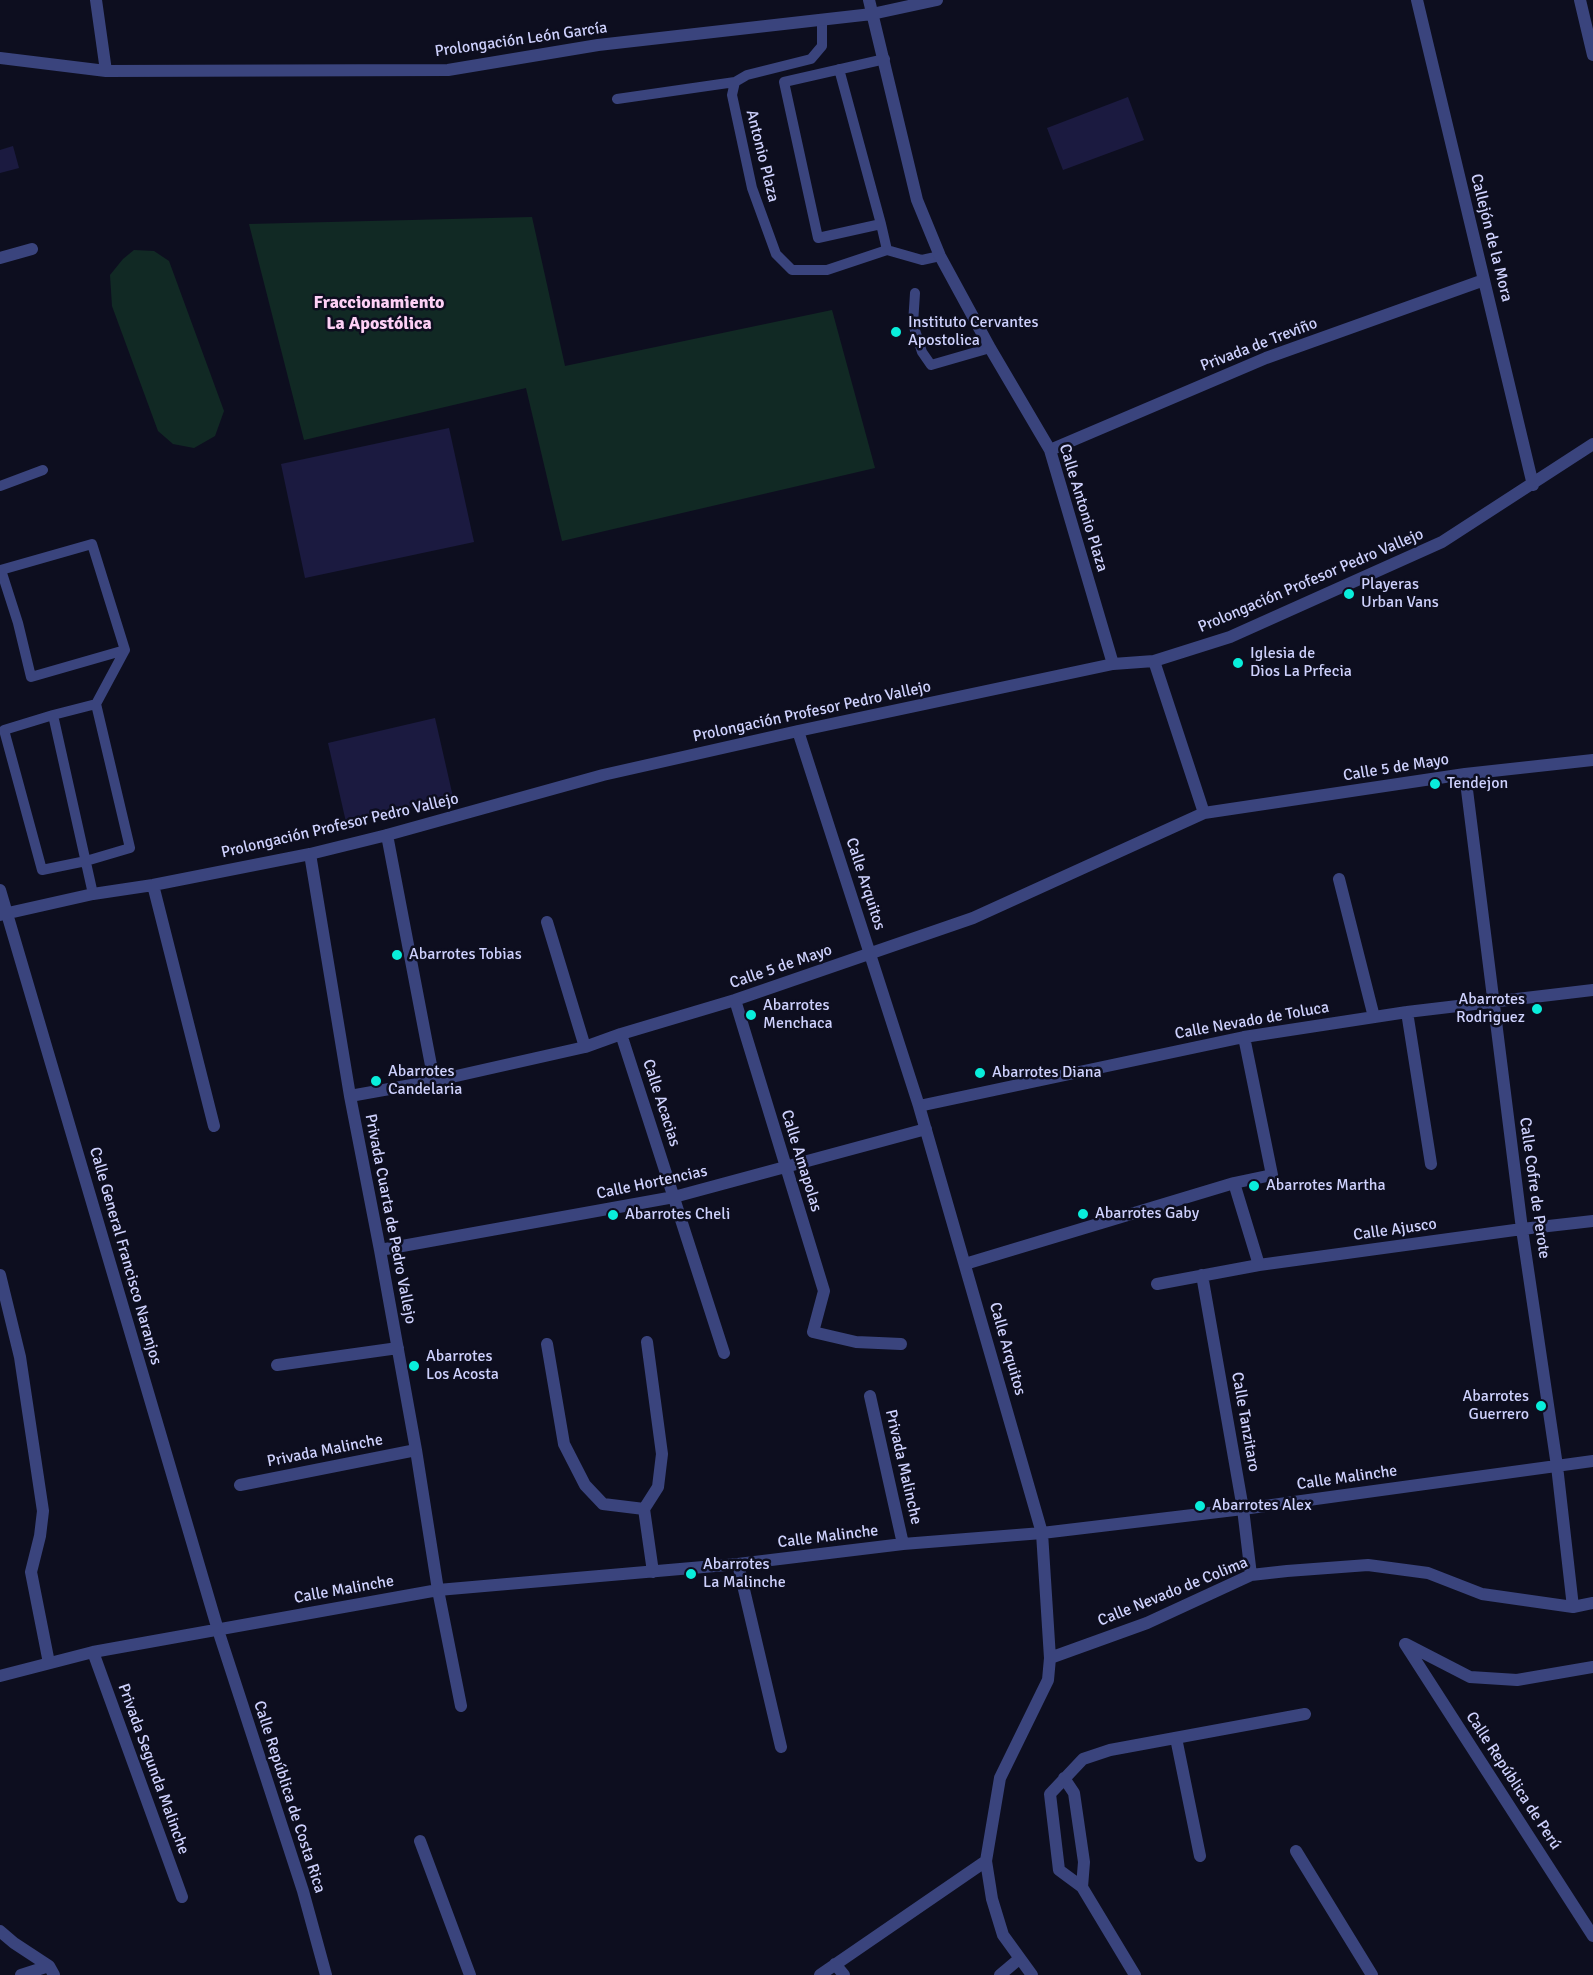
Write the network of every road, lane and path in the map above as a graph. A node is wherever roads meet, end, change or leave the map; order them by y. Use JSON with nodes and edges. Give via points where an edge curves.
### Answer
{"nodes":[{"id":1,"x":96,"y":0,"type":"edge"},
{"id":2,"x":869,"y":0,"type":"edge"},
{"id":3,"x":937,"y":0,"type":"edge"},
{"id":4,"x":1417,"y":0,"type":"edge"},
{"id":5,"x":1580,"y":0,"type":"edge"},
{"id":6,"x":872,"y":14,"type":"junction"},
{"id":7,"x":822,"y":20,"type":"junction"},
{"id":8,"x":1593,"y":55,"type":"edge"},
{"id":9,"x":0,"y":58,"type":"edge"},
{"id":10,"x":885,"y":59,"type":"junction"},
{"id":11,"x":781,"y":66,"type":"junction"},
{"id":12,"x":839,"y":69,"type":"junction"},
{"id":13,"x":106,"y":71,"type":"junction"},
{"id":14,"x":735,"y":82,"type":"junction"},
{"id":15,"x":784,"y":82,"type":"junction"},
{"id":16,"x":617,"y":99,"type":"dead end"},
{"id":17,"x":881,"y":224,"type":"junction"},
{"id":18,"x":32,"y":249,"type":"dead end"},
{"id":19,"x":887,"y":250,"type":"junction"},
{"id":20,"x":940,"y":256,"type":"junction"},
{"id":21,"x":0,"y":258,"type":"edge"},
{"id":22,"x":1484,"y":280,"type":"junction"},
{"id":23,"x":915,"y":293,"type":"dead end"},
{"id":24,"x":990,"y":348,"type":"junction"},
{"id":25,"x":1593,"y":444,"type":"edge"},
{"id":26,"x":1050,"y":450,"type":"junction"},
{"id":27,"x":44,"y":470,"type":"dead end"},
{"id":28,"x":1533,"y":485,"type":"junction"},
{"id":29,"x":0,"y":486,"type":"edge"},
{"id":30,"x":0,"y":570,"type":"edge"},
{"id":31,"x":125,"y":650,"type":"junction"},
{"id":32,"x":1154,"y":662,"type":"junction"},
{"id":33,"x":1113,"y":664,"type":"junction"},
{"id":34,"x":96,"y":704,"type":"junction"},
{"id":35,"x":53,"y":714,"type":"junction"},
{"id":36,"x":798,"y":731,"type":"junction"},
{"id":37,"x":1593,"y":760,"type":"edge"},
{"id":38,"x":1465,"y":774,"type":"junction"},
{"id":39,"x":1204,"y":813,"type":"junction"},
{"id":40,"x":387,"y":835,"type":"junction"},
{"id":41,"x":310,"y":854,"type":"junction"},
{"id":42,"x":86,"y":861,"type":"junction"},
{"id":43,"x":1339,"y":879,"type":"dead end"},
{"id":44,"x":153,"y":885,"type":"junction"},
{"id":45,"x":0,"y":890,"type":"edge"},
{"id":46,"x":93,"y":894,"type":"junction"},
{"id":47,"x":3,"y":914,"type":"edge"},
{"id":48,"x":547,"y":922,"type":"dead end"},
{"id":49,"x":871,"y":954,"type":"junction"},
{"id":50,"x":1593,"y":990,"type":"edge"},
{"id":51,"x":735,"y":1000,"type":"junction"},
{"id":52,"x":1493,"y":1001,"type":"junction"},
{"id":53,"x":1407,"y":1012,"type":"junction"},
{"id":54,"x":1374,"y":1017,"type":"junction"},
{"id":55,"x":621,"y":1034,"type":"junction"},
{"id":56,"x":1244,"y":1037,"type":"junction"},
{"id":57,"x":585,"y":1047,"type":"junction"},
{"id":58,"x":434,"y":1081,"type":"junction"},
{"id":59,"x":350,"y":1096,"type":"junction"},
{"id":60,"x":919,"y":1106,"type":"junction"},
{"id":61,"x":214,"y":1126,"type":"dead end"},
{"id":62,"x":926,"y":1129,"type":"junction"},
{"id":63,"x":1431,"y":1164,"type":"dead end"},
{"id":64,"x":786,"y":1168,"type":"junction"},
{"id":65,"x":1234,"y":1184,"type":"junction"},
{"id":66,"x":674,"y":1197,"type":"junction"},
{"id":67,"x":1593,"y":1221,"type":"edge"},
{"id":68,"x":1522,"y":1229,"type":"junction"},
{"id":69,"x":380,"y":1250,"type":"junction"},
{"id":70,"x":965,"y":1264,"type":"junction"},
{"id":71,"x":1259,"y":1265,"type":"junction"},
{"id":72,"x":0,"y":1275,"type":"edge"},
{"id":73,"x":1202,"y":1275,"type":"junction"},
{"id":74,"x":1157,"y":1284,"type":"dead end"},
{"id":75,"x":646,"y":1342,"type":"dead end"},
{"id":76,"x":547,"y":1344,"type":"dead end"},
{"id":77,"x":901,"y":1344,"type":"dead end"},
{"id":78,"x":398,"y":1348,"type":"junction"},
{"id":79,"x":724,"y":1353,"type":"dead end"},
{"id":80,"x":277,"y":1365,"type":"dead end"},
{"id":81,"x":870,"y":1396,"type":"dead end"},
{"id":82,"x":416,"y":1450,"type":"junction"},
{"id":83,"x":1593,"y":1461,"type":"edge"},
{"id":84,"x":1557,"y":1466,"type":"junction"},
{"id":85,"x":240,"y":1485,"type":"dead end"},
{"id":86,"x":644,"y":1509,"type":"junction"},
{"id":87,"x":1243,"y":1509,"type":"junction"},
{"id":88,"x":1041,"y":1533,"type":"junction"},
{"id":89,"x":903,"y":1544,"type":"junction"},
{"id":90,"x":738,"y":1564,"type":"junction"},
{"id":91,"x":653,"y":1572,"type":"junction"},
{"id":92,"x":1251,"y":1575,"type":"junction"},
{"id":93,"x":438,"y":1590,"type":"junction"},
{"id":94,"x":1593,"y":1603,"type":"edge"},
{"id":95,"x":1573,"y":1607,"type":"junction"},
{"id":96,"x":218,"y":1630,"type":"junction"},
{"id":97,"x":93,"y":1652,"type":"junction"},
{"id":98,"x":1050,"y":1658,"type":"junction"},
{"id":99,"x":49,"y":1663,"type":"junction"},
{"id":100,"x":1593,"y":1667,"type":"edge"},
{"id":101,"x":0,"y":1676,"type":"edge"},
{"id":102,"x":461,"y":1706,"type":"dead end"},
{"id":103,"x":1305,"y":1714,"type":"dead end"},
{"id":104,"x":1176,"y":1738,"type":"junction"},
{"id":105,"x":781,"y":1747,"type":"dead end"},
{"id":106,"x":1064,"y":1779,"type":"junction"},
{"id":107,"x":420,"y":1841,"type":"dead end"},
{"id":108,"x":1296,"y":1851,"type":"dead end"},
{"id":109,"x":1200,"y":1856,"type":"dead end"},
{"id":110,"x":986,"y":1861,"type":"junction"},
{"id":111,"x":1082,"y":1887,"type":"junction"},
{"id":112,"x":182,"y":1897,"type":"dead end"},
{"id":113,"x":0,"y":1931,"type":"edge"},
{"id":114,"x":1593,"y":1936,"type":"edge"},
{"id":115,"x":1019,"y":1959,"type":"junction"},
{"id":116,"x":835,"y":1964,"type":"junction"},
{"id":117,"x":51,"y":1971,"type":"edge"},
{"id":118,"x":21,"y":1975,"type":"edge"},
{"id":119,"x":326,"y":1975,"type":"edge"},
{"id":120,"x":470,"y":1975,"type":"edge"},
{"id":121,"x":820,"y":1975,"type":"edge"},
{"id":122,"x":844,"y":1975,"type":"edge"},
{"id":123,"x":1000,"y":1975,"type":"edge"},
{"id":124,"x":1032,"y":1975,"type":"edge"},
{"id":125,"x":1135,"y":1975,"type":"edge"},
{"id":126,"x":1372,"y":1975,"type":"edge"}],
"edges":[{"from":1,"to":13,"type":"street"},
{"from":2,"to":6,"type":"street","name":"Calle Antonio Plaza"},
{"from":3,"to":6,"type":"street","name":"Prolongación León García"},
{"from":4,"to":22,"type":"street","name":"Callejón de la Mora"},
{"from":5,"to":8,"type":"street"},
{"from":6,"to":7,"type":"street","name":"Prolongación León García"},
{"from":6,"to":10,"type":"street","name":"Calle Antonio Plaza"},
{"from":7,"to":11,"type":"lane","via":[[822,46],[811,59]]},
{"from":7,"to":13,"type":"street","name":"Prolongación León García","via":[[598,45],[448,70]]},
{"from":9,"to":13,"type":"street","name":"Prolongación León García"},
{"from":10,"to":12,"type":"lane"},
{"from":10,"to":20,"type":"street","name":"Calle Antonio Plaza","via":[[917,200]]},
{"from":11,"to":14,"type":"lane"},
{"from":11,"to":15,"type":"lane"},
{"from":12,"to":15,"type":"lane"},
{"from":12,"to":17,"type":"lane"},
{"from":14,"to":16,"type":"lane"},
{"from":14,"to":19,"type":"lane","name":"Antonio Plaza","via":[[732,95],[752,188],[776,254],[792,270],[827,270]]},
{"from":15,"to":17,"type":"lane","via":[[818,238]]},
{"from":17,"to":19,"type":"lane"},
{"from":18,"to":21,"type":"street"},
{"from":19,"to":20,"type":"lane","via":[[922,260]]},
{"from":20,"to":24,"type":"street","name":"Calle Antonio Plaza"},
{"from":22,"to":26,"type":"street","name":"Privada de Treviño","via":[[1266,358]]},
{"from":22,"to":28,"type":"street","name":"Callejón de la Mora"},
{"from":23,"to":24,"type":"lane","via":[[913,324],[922,352],[931,365]]},
{"from":24,"to":26,"type":"street","name":"Calle Antonio Plaza"},
{"from":25,"to":28,"type":"street","name":"Prolongación Profesor Pedro Vallejo"},
{"from":26,"to":33,"type":"street","name":"Calle Antonio Plaza"},
{"from":27,"to":29,"type":"lane"},
{"from":28,"to":32,"type":"street","name":"Prolongación Profesor Pedro Vallejo","via":[[1442,542],[1230,637]]},
{"from":30,"to":31,"type":"lane","via":[[92,544]]},
{"from":30,"to":31,"type":"lane","via":[[31,677]]},
{"from":31,"to":34,"type":"lane"},
{"from":32,"to":33,"type":"street","name":"Prolongación Profesor Pedro Vallejo"},
{"from":32,"to":39,"type":"street"},
{"from":33,"to":36,"type":"street","name":"Prolongación Profesor Pedro Vallejo"},
{"from":34,"to":35,"type":"lane"},
{"from":34,"to":42,"type":"lane","via":[[130,848]]},
{"from":35,"to":42,"type":"lane"},
{"from":35,"to":42,"type":"lane","via":[[4,730],[42,870]]},
{"from":36,"to":40,"type":"street","name":"Prolongación Profesor Pedro Vallejo","via":[[603,775]]},
{"from":36,"to":49,"type":"street","name":"Calle Arquitos"},
{"from":37,"to":38,"type":"street","name":"Calle 5 de Mayo"},
{"from":38,"to":39,"type":"street","name":"Calle 5 de Mayo"},
{"from":38,"to":52,"type":"street","name":"Calle Cofre de Perote"},
{"from":39,"to":49,"type":"street","name":"Calle 5 de Mayo","via":[[973,918]]},
{"from":40,"to":41,"type":"street","name":"Prolongación Profesor Pedro Vallejo"},
{"from":40,"to":58,"type":"street"},
{"from":41,"to":44,"type":"street","name":"Prolongación Profesor Pedro Vallejo"},
{"from":41,"to":59,"type":"street","name":"Privada Cuarta de Pedro Vallejo"},
{"from":42,"to":46,"type":"lane"},
{"from":43,"to":54,"type":"street"},
{"from":44,"to":46,"type":"street","name":"Prolongación Profesor Pedro Vallejo"},
{"from":44,"to":61,"type":"street"},
{"from":45,"to":47,"type":"street","name":"Calle General Francisco Naranjos"},
{"from":46,"to":47,"type":"street","name":"Prolongación Profesor Pedro Vallejo"},
{"from":47,"to":96,"type":"street","name":"Calle General Francisco Naranjos"},
{"from":48,"to":57,"type":"street"},
{"from":49,"to":51,"type":"street","name":"Calle 5 de Mayo"},
{"from":49,"to":60,"type":"street","name":"Calle Arquitos"},
{"from":50,"to":52,"type":"street","name":"Calle Nevado de Toluca"},
{"from":51,"to":55,"type":"street","name":"Calle 5 de Mayo"},
{"from":51,"to":64,"type":"street","name":"Calle Amapolas"},
{"from":52,"to":53,"type":"street","name":"Calle Nevado de Toluca"},
{"from":52,"to":68,"type":"street","name":"Calle Cofre de Perote"},
{"from":53,"to":54,"type":"street","name":"Calle Nevado de Toluca"},
{"from":53,"to":63,"type":"street"},
{"from":54,"to":56,"type":"street","name":"Calle Nevado de Toluca"},
{"from":55,"to":57,"type":"street","name":"Calle 5 de Mayo"},
{"from":55,"to":66,"type":"street","name":"Calle Acacias"},
{"from":56,"to":60,"type":"street","name":"Calle Nevado de Toluca"},
{"from":56,"to":65,"type":"street","via":[[1272,1175]]},
{"from":57,"to":58,"type":"street","name":"Calle 5 de Mayo"},
{"from":58,"to":59,"type":"street","name":"Calle 5 de Mayo"},
{"from":59,"to":69,"type":"street","name":"Privada Cuarta de Pedro Vallejo"},
{"from":60,"to":62,"type":"street","name":"Calle Arquitos"},
{"from":62,"to":64,"type":"street","name":"Calle Hortencias"},
{"from":62,"to":70,"type":"street","name":"Calle Arquitos"},
{"from":64,"to":66,"type":"street","name":"Calle Hortencias"},
{"from":64,"to":77,"type":"street","name":"Calle Amapolas","via":[[824,1291],[813,1332],[856,1342]]},
{"from":65,"to":70,"type":"street"},
{"from":65,"to":71,"type":"street"},
{"from":66,"to":69,"type":"street","name":"Calle Hortencias"},
{"from":66,"to":79,"type":"street","name":"Calle Acacias"},
{"from":67,"to":68,"type":"street","name":"Calle Ajusco"},
{"from":68,"to":71,"type":"street","name":"Calle Ajusco"},
{"from":68,"to":84,"type":"street","name":"Calle Cofre de Perote"},
{"from":69,"to":78,"type":"street","name":"Privada Cuarta de Pedro Vallejo"},
{"from":70,"to":88,"type":"street","name":"Calle Arquitos"},
{"from":71,"to":73,"type":"street","name":"Calle Ajusco"},
{"from":72,"to":99,"type":"street","via":[[20,1357],[43,1511],[31,1572]]},
{"from":73,"to":74,"type":"street","name":"Calle Ajusco"},
{"from":73,"to":87,"type":"street","name":"Calle Tanzitaro"},
{"from":75,"to":86,"type":"street","via":[[662,1454],[658,1487]]},
{"from":76,"to":86,"type":"street","via":[[564,1444],[585,1485],[603,1504]]},
{"from":78,"to":80,"type":"street"},
{"from":78,"to":82,"type":"street","name":"Privada Cuarta de Pedro Vallejo"},
{"from":81,"to":89,"type":"street","name":"Privada Malinche"},
{"from":82,"to":85,"type":"street","name":"Privada Malinche"},
{"from":82,"to":93,"type":"street","name":"Privada Cuarta de Pedro Vallejo"},
{"from":83,"to":84,"type":"street","name":"Calle Malinche"},
{"from":84,"to":87,"type":"street","name":"Calle Malinche"},
{"from":84,"to":95,"type":"street","name":"Calle Cofre de Perote"},
{"from":86,"to":91,"type":"street"},
{"from":87,"to":88,"type":"street","name":"Calle Malinche"},
{"from":87,"to":92,"type":"street","name":"Calle Tanzitaro"},
{"from":88,"to":89,"type":"street","name":"Calle Malinche"},
{"from":88,"to":98,"type":"street","name":"Calle Arquitos"},
{"from":89,"to":90,"type":"street","name":"Calle Malinche"},
{"from":90,"to":91,"type":"street","name":"Calle Malinche"},
{"from":90,"to":105,"type":"street"},
{"from":91,"to":93,"type":"street","name":"Calle Malinche"},
{"from":92,"to":95,"type":"street","name":"Calle Nevado de Colima","via":[[1368,1564],[1428,1573],[1482,1594]]},
{"from":92,"to":98,"type":"street","name":"Calle Nevado de Colima","via":[[1147,1623]]},
{"from":93,"to":96,"type":"street","name":"Calle Malinche"},
{"from":93,"to":102,"type":"street","name":"Privada Cuarta de Pedro Vallejo"},
{"from":94,"to":95,"type":"street","name":"Calle Nevado de Colima"},
{"from":96,"to":97,"type":"street","name":"Calle Malinche"},
{"from":96,"to":119,"type":"street","name":"Calle República de Costa Rica","via":[[303,1891]]},
{"from":97,"to":99,"type":"street","name":"Calle Malinche"},
{"from":97,"to":112,"type":"street","name":"Privada Segunda Malinche"},
{"from":98,"to":110,"type":"street","name":"Calle Arquitos","via":[[1048,1680],[1000,1778]]},
{"from":99,"to":101,"type":"street","name":"Calle Malinche"},
{"from":100,"to":114,"type":"street","name":"Calle República de Perú","via":[[1517,1680],[1470,1677],[1405,1644]]},
{"from":103,"to":104,"type":"street"},
{"from":104,"to":106,"type":"street","via":[[1083,1759]]},
{"from":104,"to":109,"type":"street"},
{"from":106,"to":111,"type":"street","via":[[1074,1793],[1084,1862]]},
{"from":106,"to":111,"type":"street","via":[[1050,1794],[1059,1870]]},
{"from":107,"to":120,"type":"street"},
{"from":108,"to":126,"type":"street"},
{"from":110,"to":115,"type":"street","name":"Calle Arquitos","via":[[1003,1935]]},
{"from":110,"to":116,"type":"street"},
{"from":111,"to":125,"type":"street"},
{"from":113,"to":117,"type":"street"},
{"from":115,"to":123,"type":"street"},
{"from":115,"to":124,"type":"street","name":"Calle Arquitos"},
{"from":116,"to":121,"type":"street"},
{"from":116,"to":122,"type":"street"},
{"from":117,"to":118,"type":"street"}]}
